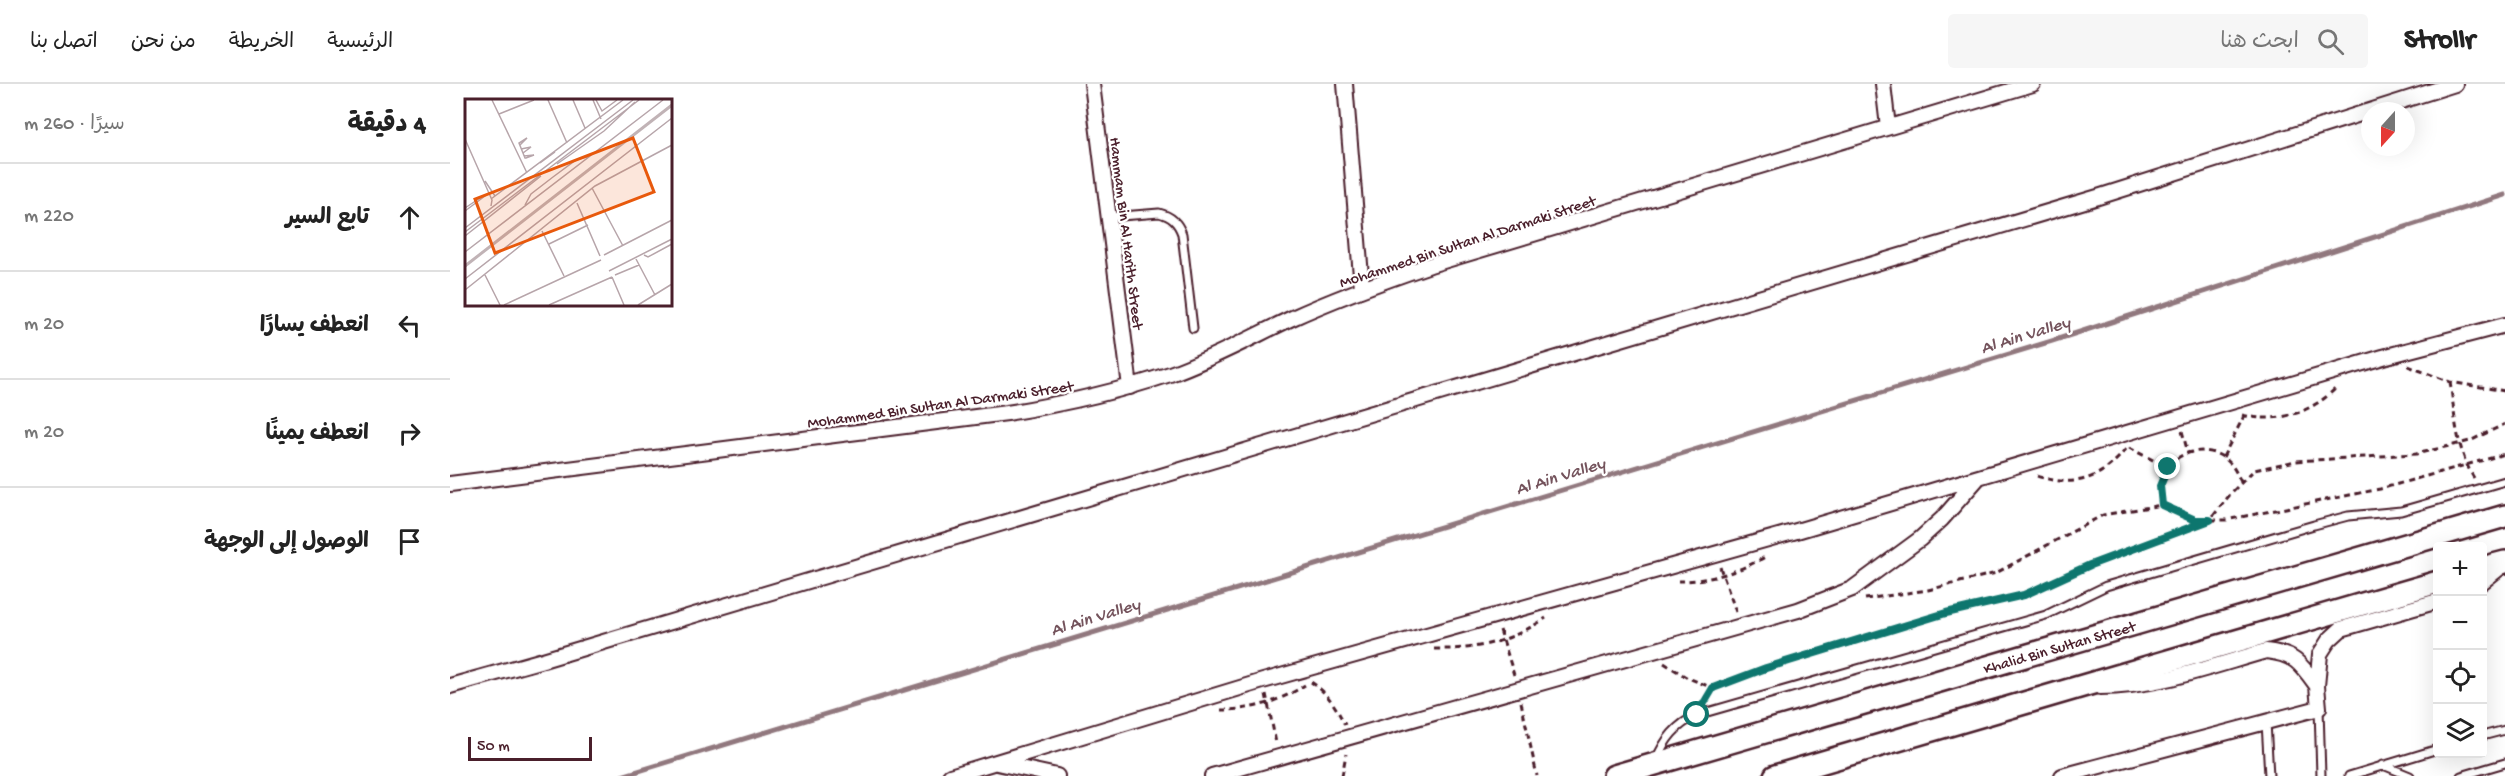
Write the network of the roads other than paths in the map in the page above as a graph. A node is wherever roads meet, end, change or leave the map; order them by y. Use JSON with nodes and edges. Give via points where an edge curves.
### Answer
{"nodes":[{"id":1,"x":1092,"y":84,"type":"edge"},
{"id":2,"x":1346,"y":84,"type":"edge"},
{"id":3,"x":1883,"y":84,"type":"edge"},
{"id":4,"x":2033,"y":84,"type":"edge"},
{"id":5,"x":2455,"y":84,"type":"edge"},
{"id":6,"x":1888,"y":127,"type":"junction"},
{"id":7,"x":1109,"y":217,"type":"junction"},
{"id":8,"x":1362,"y":288,"type":"junction"},
{"id":9,"x":2505,"y":325,"type":"edge"},
{"id":10,"x":1192,"y":328,"type":"dead end"},
{"id":11,"x":1130,"y":387,"type":"junction"},
{"id":12,"x":1978,"y":478,"type":"junction"},
{"id":13,"x":2505,"y":481,"type":"edge"},
{"id":14,"x":450,"y":484,"type":"edge"},
{"id":15,"x":2505,"y":516,"type":"edge"},
{"id":16,"x":2505,"y":562,"type":"edge"},
{"id":17,"x":2487,"y":567,"type":"edge"},
{"id":18,"x":2487,"y":578,"type":"edge"},
{"id":19,"x":2433,"y":583,"type":"edge"},
{"id":20,"x":2433,"y":602,"type":"edge"},
{"id":21,"x":450,"y":686,"type":"edge"},
{"id":22,"x":2083,"y":686,"type":"junction"},
{"id":23,"x":2317,"y":686,"type":"junction"},
{"id":24,"x":2319,"y":708,"type":"junction"},
{"id":25,"x":2266,"y":721,"type":"junction"},
{"id":26,"x":2505,"y":730,"type":"edge"},
{"id":27,"x":2487,"y":735,"type":"edge"},
{"id":28,"x":2433,"y":750,"type":"edge"},
{"id":29,"x":995,"y":762,"type":"junction"},
{"id":30,"x":1655,"y":763,"type":"junction"},
{"id":31,"x":2505,"y":763,"type":"edge"},
{"id":32,"x":2383,"y":765,"type":"junction"},
{"id":33,"x":950,"y":776,"type":"edge"},
{"id":34,"x":1057,"y":776,"type":"edge"},
{"id":35,"x":1212,"y":776,"type":"edge"},
{"id":36,"x":1614,"y":776,"type":"edge"},
{"id":37,"x":1775,"y":776,"type":"edge"},
{"id":38,"x":2062,"y":776,"type":"edge"},
{"id":39,"x":2269,"y":776,"type":"edge"},
{"id":40,"x":2321,"y":776,"type":"edge"},
{"id":41,"x":2349,"y":776,"type":"edge"},
{"id":42,"x":2410,"y":776,"type":"edge"},
{"id":43,"x":2462,"y":776,"type":"edge"}],
"edges":[{"from":1,"to":7,"type":"street","name":"Hammam Bin Al Harith Street"},
{"from":2,"to":8,"type":"street"},
{"from":3,"to":6,"type":"street"},
{"from":4,"to":6,"type":"street","name":"Mohammed Bin Sultan Al Darmaki Street"},
{"from":5,"to":21,"type":"street","via":[[2075,204]]},
{"from":6,"to":8,"type":"street","name":"Mohammed Bin Sultan Al Darmaki Street"},
{"from":7,"to":10,"type":"lane","via":[[1159,213],[1177,224],[1182,234]]},
{"from":7,"to":11,"type":"street","name":"Hammam Bin Al Harith Street"},
{"from":8,"to":11,"type":"street","name":"Mohammed Bin Sultan Al Darmaki Street","via":[[1211,358]]},
{"from":9,"to":12,"type":"street","via":[[2383,357]]},
{"from":11,"to":14,"type":"street","name":"Mohammed Bin Sultan Al Darmaki Street","via":[[1007,413]]},
{"from":12,"to":29,"type":"street","via":[[1263,681]]},
{"from":12,"to":35,"type":"street","via":[[1935,526],[1852,589],[1798,610]]},
{"from":13,"to":30,"type":"lane","via":[[2401,511],[2348,516],[2303,528],[2106,586],[2046,615],[1697,715],[1673,730]]},
{"from":15,"to":30,"type":"main road","name":"Khalid Bin Sultan Street"},
{"from":16,"to":17,"type":"main road"},
{"from":16,"to":18,"type":"street"},
{"from":19,"to":22,"type":"main road"},
{"from":20,"to":23,"type":"street","via":[[2341,629],[2320,654]]},
{"from":22,"to":23,"type":"street","via":[[2142,684],[2266,651],[2297,660]]},
{"from":22,"to":37,"type":"main road"},
{"from":23,"to":24,"type":"street"},
{"from":24,"to":25,"type":"street"},
{"from":24,"to":40,"type":"lane"},
{"from":25,"to":38,"type":"street"},
{"from":25,"to":39,"type":"lane"},
{"from":26,"to":27,"type":"lane"},
{"from":28,"to":32,"type":"lane"},
{"from":29,"to":33,"type":"street"},
{"from":29,"to":34,"type":"street"},
{"from":30,"to":36,"type":"main road","name":"Khalid Bin Sultan Street"},
{"from":31,"to":43,"type":"lane"},
{"from":32,"to":41,"type":"lane"},
{"from":32,"to":42,"type":"lane"}]}
